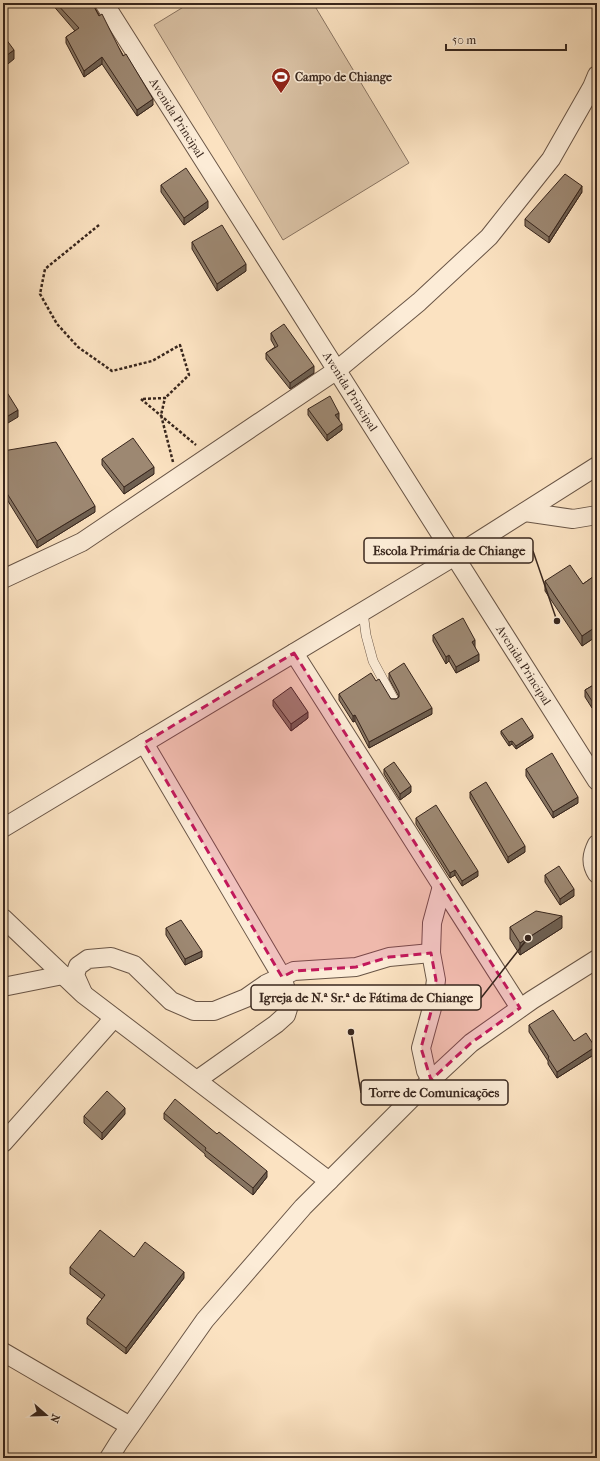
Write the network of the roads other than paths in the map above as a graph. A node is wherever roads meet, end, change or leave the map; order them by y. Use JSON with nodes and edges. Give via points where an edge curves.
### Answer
{"nodes":[{"id":1,"x":104,"y":3,"type":"edge"},
{"id":2,"x":597,"y":75,"type":"edge"},
{"id":3,"x":337,"y":370,"type":"junction"},
{"id":4,"x":597,"y":466,"type":"edge"},
{"id":5,"x":525,"y":512,"type":"junction"},
{"id":6,"x":597,"y":516,"type":"edge"},
{"id":7,"x":455,"y":556,"type":"junction"},
{"id":8,"x":3,"y":579,"type":"edge"},
{"id":9,"x":363,"y":612,"type":"junction"},
{"id":10,"x":294,"y":653,"type":"junction"},
{"id":11,"x":394,"y":700,"type":"edge"},
{"id":12,"x":144,"y":743,"type":"junction"},
{"id":13,"x":597,"y":780,"type":"edge"},
{"id":14,"x":3,"y":828,"type":"edge"},
{"id":15,"x":597,"y":844,"type":"edge"},
{"id":16,"x":597,"y":874,"type":"edge"},
{"id":17,"x":442,"y":886,"type":"junction"},
{"id":18,"x":3,"y":918,"type":"edge"},
{"id":19,"x":431,"y":953,"type":"junction"},
{"id":20,"x":597,"y":960,"type":"edge"},
{"id":21,"x":63,"y":975,"type":"junction"},
{"id":22,"x":282,"y":977,"type":"junction"},
{"id":23,"x":3,"y":987,"type":"edge"},
{"id":24,"x":83,"y":994,"type":"junction"},
{"id":25,"x":520,"y":1008,"type":"junction"},
{"id":26,"x":114,"y":1018,"type":"junction"},
{"id":27,"x":197,"y":1080,"type":"junction"},
{"id":28,"x":432,"y":1080,"type":"junction"},
{"id":29,"x":3,"y":1144,"type":"edge"},
{"id":30,"x":329,"y":1181,"type":"junction"},
{"id":31,"x":3,"y":1352,"type":"edge"},
{"id":32,"x":130,"y":1426,"type":"junction"},
{"id":33,"x":109,"y":1458,"type":"edge"}],
"edges":[{"from":1,"to":3,"type":"street","name":"Avenida Principal"},
{"from":2,"to":3,"type":"street","via":[[551,159],[490,237],[419,302]]},
{"from":3,"to":7,"type":"street","name":"Avenida Principal"},
{"from":3,"to":8,"type":"street","via":[[82,542]]},
{"from":4,"to":5,"type":"street"},
{"from":5,"to":6,"type":"street","via":[[574,519]]},
{"from":5,"to":7,"type":"street"},
{"from":7,"to":9,"type":"street"},
{"from":7,"to":13,"type":"street","name":"Avenida Principal"},
{"from":9,"to":10,"type":"street"},
{"from":9,"to":11,"type":"lane","via":[[373,661]]},
{"from":10,"to":12,"type":"street"},
{"from":10,"to":17,"type":"street"},
{"from":12,"to":14,"type":"street"},
{"from":12,"to":22,"type":"street"},
{"from":15,"to":16,"type":"street","via":[[592,860]]},
{"from":17,"to":19,"type":"street","via":[[432,923]]},
{"from":17,"to":25,"type":"street"},
{"from":18,"to":21,"type":"street"},
{"from":19,"to":22,"type":"street","via":[[389,957],[356,967],[294,972]]},
{"from":19,"to":28,"type":"street","via":[[436,980],[432,1008],[420,1048],[426,1071]]},
{"from":20,"to":25,"type":"street"},
{"from":21,"to":23,"type":"street"},
{"from":21,"to":24,"type":"street"},
{"from":22,"to":24,"type":"street","via":[[266,984],[246,998],[214,1011],[194,1011],[171,1001],[134,965],[111,957],[88,959],[78,966],[75,975]]},
{"from":22,"to":27,"type":"street","via":[[290,1002],[286,1015]]},
{"from":24,"to":26,"type":"street"},
{"from":25,"to":28,"type":"street","via":[[471,1044]]},
{"from":26,"to":27,"type":"street"},
{"from":26,"to":29,"type":"street"},
{"from":27,"to":30,"type":"street"},
{"from":28,"to":30,"type":"street"},
{"from":30,"to":32,"type":"street","via":[[303,1207],[205,1320]]},
{"from":31,"to":32,"type":"street"},
{"from":32,"to":33,"type":"street"}]}
